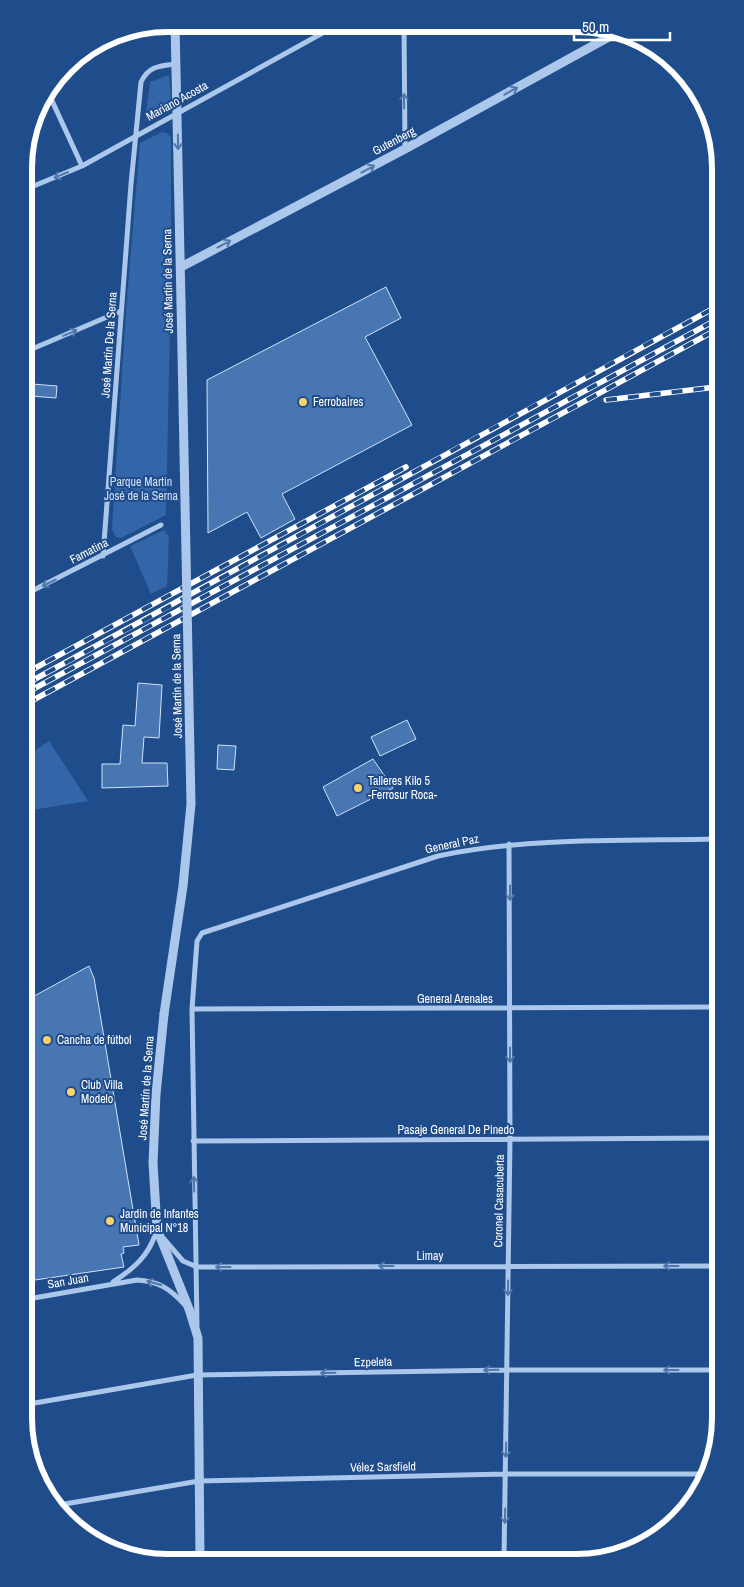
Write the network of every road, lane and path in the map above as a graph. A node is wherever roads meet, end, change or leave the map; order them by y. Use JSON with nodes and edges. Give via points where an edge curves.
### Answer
{"nodes":[{"id":1,"x":174,"y":32,"type":"edge"},
{"id":2,"x":324,"y":32,"type":"edge"},
{"id":3,"x":404,"y":32,"type":"edge"},
{"id":4,"x":609,"y":37,"type":"edge"},
{"id":5,"x":176,"y":64,"type":"junction"},
{"id":6,"x":51,"y":100,"type":"edge"},
{"id":7,"x":178,"y":113,"type":"junction"},
{"id":8,"x":135,"y":135,"type":"junction"},
{"id":9,"x":405,"y":150,"type":"junction"},
{"id":10,"x":82,"y":166,"type":"junction"},
{"id":11,"x":33,"y":186,"type":"edge"},
{"id":12,"x":181,"y":267,"type":"junction"},
{"id":13,"x":121,"y":311,"type":"junction"},
{"id":14,"x":33,"y":348,"type":"edge"},
{"id":15,"x":161,"y":525,"type":"dead end"},
{"id":16,"x":103,"y":556,"type":"junction"},
{"id":17,"x":33,"y":591,"type":"edge"},
{"id":18,"x":711,"y":839,"type":"edge"},
{"id":19,"x":510,"y":844,"type":"junction"},
{"id":20,"x":202,"y":933,"type":"joint"},
{"id":21,"x":711,"y":1007,"type":"edge"},
{"id":22,"x":192,"y":1009,"type":"junction"},
{"id":23,"x":510,"y":1009,"type":"junction"},
{"id":24,"x":711,"y":1138,"type":"edge"},
{"id":25,"x":510,"y":1140,"type":"junction"},
{"id":26,"x":193,"y":1141,"type":"junction"},
{"id":27,"x":157,"y":1229,"type":"junction"},
{"id":28,"x":508,"y":1266,"type":"junction"},
{"id":29,"x":711,"y":1266,"type":"edge"},
{"id":30,"x":197,"y":1267,"type":"junction"},
{"id":31,"x":110,"y":1284,"type":"junction"},
{"id":32,"x":32,"y":1298,"type":"edge"},
{"id":33,"x":189,"y":1309,"type":"junction"},
{"id":34,"x":198,"y":1338,"type":"junction"},
{"id":35,"x":506,"y":1370,"type":"junction"},
{"id":36,"x":711,"y":1370,"type":"edge"},
{"id":37,"x":197,"y":1375,"type":"junction"},
{"id":38,"x":32,"y":1403,"type":"edge"},
{"id":39,"x":505,"y":1474,"type":"junction"},
{"id":40,"x":700,"y":1474,"type":"edge"},
{"id":41,"x":199,"y":1481,"type":"junction"},
{"id":42,"x":64,"y":1504,"type":"edge"},
{"id":43,"x":200,"y":1554,"type":"edge"},
{"id":44,"x":504,"y":1554,"type":"edge"}],
"edges":[{"from":1,"to":5,"type":"street","name":"José Martín de la Serna"},
{"from":2,"to":7,"type":"street","name":"Mariano Acosta"},
{"from":9,"to":3,"type":"street","one_way":true},
{"from":9,"to":4,"type":"street","name":"Gutenberg","one_way":true},
{"from":5,"to":7,"type":"street","name":"José Martín de la Serna"},
{"from":5,"to":8,"type":"street","name":"José Martín De la Serna","via":[[157,66],[145,74],[141,82]]},
{"from":6,"to":10,"type":"street"},
{"from":7,"to":8,"type":"street","name":"Mariano Acosta"},
{"from":7,"to":12,"type":"street","name":"José Martín de la Serna","one_way":true},
{"from":8,"to":10,"type":"street","name":"Mariano Acosta"},
{"from":8,"to":13,"type":"street","name":"José Martín De la Serna"},
{"from":12,"to":9,"type":"street","name":"Gutenberg","one_way":true},
{"from":10,"to":11,"type":"street","name":"Mariano Acosta","one_way":true},
{"from":12,"to":27,"type":"street","name":"José Martín de la Serna","bridge":true,"via":[[191,804],[156,1094],[153,1163]]},
{"from":14,"to":13,"type":"street","one_way":true},
{"from":13,"to":16,"type":"street","name":"José Martín De la Serna"},
{"from":15,"to":16,"type":"street","name":"Famatina"},
{"from":16,"to":17,"type":"street","name":"Famatina","one_way":true},
{"from":18,"to":19,"type":"street","name":"General Paz"},
{"from":19,"to":20,"type":"street","name":"General Paz","via":[[438,856]]},
{"from":19,"to":23,"type":"street","name":"Coronel Casacuberta","one_way":true},
{"from":20,"to":22,"type":"street","name":"José Martín de la Serna","via":[[197,941]]},
{"from":21,"to":23,"type":"street","name":"General Arenales"},
{"from":22,"to":23,"type":"street","name":"General Arenales"},
{"from":22,"to":26,"type":"street","name":"José Martín de la Serna"},
{"from":23,"to":25,"type":"street","name":"Coronel Casacuberta","one_way":true},
{"from":24,"to":25,"type":"street","name":"Pasaje General De Pinedo"},
{"from":25,"to":26,"type":"street","name":"Pasaje General De Pinedo"},
{"from":25,"to":28,"type":"street","name":"Coronel Casacuberta"},
{"from":30,"to":26,"type":"street","name":"José Martín de la Serna","one_way":true},
{"from":27,"to":30,"type":"street","via":[[184,1261]]},
{"from":27,"to":31,"type":"street","name":"San Juan","via":[[153,1243],[138,1263]]},
{"from":27,"to":33,"type":"street","name":"José Martín de la Serna"},
{"from":29,"to":28,"type":"street","name":"Limay","one_way":true},
{"from":28,"to":30,"type":"street","name":"Limay","one_way":true},
{"from":28,"to":35,"type":"street","name":"Coronel Casacuberta","one_way":true},
{"from":30,"to":34,"type":"street","name":"José Martín de la Serna"},
{"from":31,"to":32,"type":"street","name":"San Juan"},
{"from":33,"to":31,"type":"street","name":"San Juan","one_way":true,"via":[[165,1286],[152,1281]]},
{"from":33,"to":34,"type":"street","name":"José Martín de la Serna"},
{"from":34,"to":37,"type":"street","name":"José Martín de la Serna"},
{"from":36,"to":35,"type":"street","name":"Ezpeleta","one_way":true},
{"from":35,"to":37,"type":"street","name":"Ezpeleta","one_way":true},
{"from":35,"to":39,"type":"street","name":"Coronel Casacuberta","one_way":true},
{"from":37,"to":38,"type":"street","name":"Ezpeleta"},
{"from":37,"to":41,"type":"street","name":"José Martín de la Serna"},
{"from":39,"to":40,"type":"street","name":"Vélez Sarsfield"},
{"from":39,"to":41,"type":"street","name":"Vélez Sarsfield"},
{"from":39,"to":44,"type":"street","name":"Coronel Casacuberta","one_way":true},
{"from":41,"to":42,"type":"street","name":"Vélez Sarsfield"},
{"from":41,"to":43,"type":"street","name":"José Martín de la Serna"}]}
